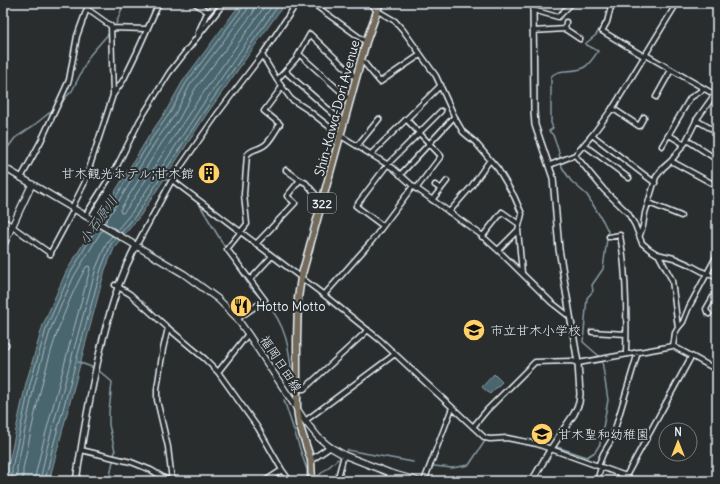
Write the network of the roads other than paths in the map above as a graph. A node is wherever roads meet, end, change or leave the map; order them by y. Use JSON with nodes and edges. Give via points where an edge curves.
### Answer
{"nodes":[{"id":1,"x":89,"y":3,"type":"edge"},
{"id":2,"x":159,"y":3,"type":"edge"},
{"id":3,"x":196,"y":3,"type":"edge"},
{"id":4,"x":216,"y":3,"type":"edge"},
{"id":5,"x":224,"y":3,"type":"edge"},
{"id":6,"x":297,"y":3,"type":"edge"},
{"id":7,"x":312,"y":3,"type":"edge"},
{"id":8,"x":371,"y":3,"type":"edge"},
{"id":9,"x":380,"y":3,"type":"edge"},
{"id":10,"x":533,"y":3,"type":"edge"},
{"id":11,"x":572,"y":3,"type":"edge"},
{"id":12,"x":612,"y":3,"type":"edge"},
{"id":13,"x":677,"y":3,"type":"edge"},
{"id":14,"x":87,"y":8,"type":"junction"},
{"id":15,"x":376,"y":10,"type":"junction"},
{"id":16,"x":533,"y":10,"type":"junction"},
{"id":17,"x":208,"y":12,"type":"junction"},
{"id":18,"x":566,"y":22,"type":"dead end"},
{"id":19,"x":111,"y":28,"type":"junction"},
{"id":20,"x":148,"y":29,"type":"junction"},
{"id":21,"x":565,"y":29,"type":"junction"},
{"id":22,"x":533,"y":30,"type":"junction"},
{"id":23,"x":580,"y":39,"type":"dead end"},
{"id":24,"x":195,"y":40,"type":"junction"},
{"id":25,"x":366,"y":42,"type":"junction"},
{"id":26,"x":299,"y":54,"type":"junction"},
{"id":27,"x":262,"y":55,"type":"junction"},
{"id":28,"x":420,"y":55,"type":"junction"},
{"id":29,"x":645,"y":56,"type":"junction"},
{"id":30,"x":361,"y":59,"type":"junction"},
{"id":31,"x":286,"y":70,"type":"junction"},
{"id":32,"x":671,"y":70,"type":"junction"},
{"id":33,"x":356,"y":78,"type":"junction"},
{"id":34,"x":277,"y":80,"type":"junction"},
{"id":35,"x":441,"y":85,"type":"junction"},
{"id":36,"x":282,"y":87,"type":"junction"},
{"id":37,"x":704,"y":89,"type":"junction"},
{"id":38,"x":717,"y":90,"type":"edge"},
{"id":39,"x":113,"y":96,"type":"junction"},
{"id":40,"x":716,"y":96,"type":"edge"},
{"id":41,"x":656,"y":97,"type":"dead end"},
{"id":42,"x":350,"y":100,"type":"junction"},
{"id":43,"x":612,"y":108,"type":"junction"},
{"id":44,"x":441,"y":111,"type":"dead end"},
{"id":45,"x":454,"y":117,"type":"junction"},
{"id":46,"x":644,"y":117,"type":"dead end"},
{"id":47,"x":379,"y":119,"type":"dead end"},
{"id":48,"x":406,"y":119,"type":"junction"},
{"id":49,"x":696,"y":120,"type":"junction"},
{"id":50,"x":344,"y":123,"type":"junction"},
{"id":51,"x":717,"y":132,"type":"edge"},
{"id":52,"x":420,"y":134,"type":"junction"},
{"id":53,"x":592,"y":135,"type":"junction"},
{"id":54,"x":669,"y":135,"type":"junction"},
{"id":55,"x":341,"y":136,"type":"junction"},
{"id":56,"x":685,"y":142,"type":"junction"},
{"id":57,"x":429,"y":144,"type":"junction"},
{"id":58,"x":584,"y":145,"type":"junction"},
{"id":59,"x":357,"y":146,"type":"junction"},
{"id":60,"x":662,"y":146,"type":"dead end"},
{"id":61,"x":371,"y":154,"type":"junction"},
{"id":62,"x":575,"y":155,"type":"junction"},
{"id":63,"x":716,"y":159,"type":"edge"},
{"id":64,"x":490,"y":160,"type":"junction"},
{"id":65,"x":671,"y":161,"type":"junction"},
{"id":66,"x":387,"y":164,"type":"junction"},
{"id":67,"x":550,"y":165,"type":"junction"},
{"id":68,"x":3,"y":167,"type":"edge"},
{"id":69,"x":286,"y":170,"type":"dead end"},
{"id":70,"x":400,"y":175,"type":"junction"},
{"id":71,"x":21,"y":178,"type":"junction"},
{"id":72,"x":629,"y":178,"type":"dead end"},
{"id":73,"x":172,"y":180,"type":"junction"},
{"id":74,"x":300,"y":180,"type":"junction"},
{"id":75,"x":447,"y":181,"type":"dead end"},
{"id":76,"x":655,"y":183,"type":"junction"},
{"id":77,"x":32,"y":184,"type":"junction"},
{"id":78,"x":435,"y":185,"type":"dead end"},
{"id":79,"x":717,"y":186,"type":"edge"},
{"id":80,"x":414,"y":188,"type":"junction"},
{"id":81,"x":441,"y":189,"type":"junction"},
{"id":82,"x":432,"y":200,"type":"junction"},
{"id":83,"x":322,"y":202,"type":"junction"},
{"id":84,"x":649,"y":203,"type":"junction"},
{"id":85,"x":73,"y":209,"type":"junction"},
{"id":86,"x":449,"y":212,"type":"junction"},
{"id":87,"x":681,"y":216,"type":"dead end"},
{"id":88,"x":87,"y":217,"type":"junction"},
{"id":89,"x":3,"y":220,"type":"edge"},
{"id":90,"x":520,"y":224,"type":"junction"},
{"id":91,"x":12,"y":226,"type":"junction"},
{"id":92,"x":383,"y":226,"type":"junction"},
{"id":93,"x":518,"y":230,"type":"junction"},
{"id":94,"x":240,"y":232,"type":"junction"},
{"id":95,"x":640,"y":235,"type":"junction"},
{"id":96,"x":482,"y":237,"type":"junction"},
{"id":97,"x":609,"y":237,"type":"dead end"},
{"id":98,"x":256,"y":244,"type":"junction"},
{"id":99,"x":133,"y":245,"type":"junction"},
{"id":100,"x":3,"y":246,"type":"edge"},
{"id":101,"x":498,"y":250,"type":"junction"},
{"id":102,"x":657,"y":254,"type":"junction"},
{"id":103,"x":717,"y":255,"type":"edge"},
{"id":104,"x":272,"y":256,"type":"junction"},
{"id":105,"x":522,"y":273,"type":"junction"},
{"id":106,"x":707,"y":274,"type":"junction"},
{"id":107,"x":717,"y":277,"type":"edge"},
{"id":108,"x":301,"y":278,"type":"junction"},
{"id":109,"x":250,"y":280,"type":"junction"},
{"id":110,"x":117,"y":286,"type":"junction"},
{"id":111,"x":717,"y":290,"type":"edge"},
{"id":112,"x":324,"y":296,"type":"junction"},
{"id":113,"x":709,"y":314,"type":"dead end"},
{"id":114,"x":570,"y":316,"type":"junction"},
{"id":115,"x":237,"y":319,"type":"junction"},
{"id":116,"x":168,"y":328,"type":"junction"},
{"id":117,"x":678,"y":328,"type":"junction"},
{"id":118,"x":368,"y":330,"type":"junction"},
{"id":119,"x":592,"y":332,"type":"dead end"},
{"id":120,"x":248,"y":334,"type":"junction"},
{"id":121,"x":626,"y":334,"type":"junction"},
{"id":122,"x":673,"y":346,"type":"junction"},
{"id":123,"x":638,"y":352,"type":"junction"},
{"id":124,"x":395,"y":354,"type":"junction"},
{"id":125,"x":626,"y":354,"type":"junction"},
{"id":126,"x":691,"y":356,"type":"junction"},
{"id":127,"x":578,"y":363,"type":"junction"},
{"id":128,"x":717,"y":370,"type":"edge"},
{"id":129,"x":218,"y":372,"type":"junction"},
{"id":130,"x":297,"y":389,"type":"junction"},
{"id":131,"x":297,"y":408,"type":"junction"},
{"id":132,"x":452,"y":408,"type":"junction"},
{"id":133,"x":305,"y":421,"type":"junction"},
{"id":134,"x":473,"y":427,"type":"junction"},
{"id":135,"x":330,"y":447,"type":"junction"},
{"id":136,"x":81,"y":450,"type":"junction"},
{"id":137,"x":550,"y":450,"type":"junction"},
{"id":138,"x":344,"y":455,"type":"junction"},
{"id":139,"x":311,"y":460,"type":"junction"},
{"id":140,"x":599,"y":467,"type":"junction"},
{"id":141,"x":282,"y":470,"type":"junction"},
{"id":142,"x":390,"y":473,"type":"junction"},
{"id":143,"x":626,"y":476,"type":"junction"},
{"id":144,"x":76,"y":481,"type":"edge"},
{"id":145,"x":171,"y":481,"type":"edge"},
{"id":146,"x":266,"y":481,"type":"edge"},
{"id":147,"x":290,"y":481,"type":"edge"},
{"id":148,"x":312,"y":481,"type":"edge"},
{"id":149,"x":337,"y":481,"type":"edge"},
{"id":150,"x":388,"y":481,"type":"edge"},
{"id":151,"x":418,"y":481,"type":"edge"},
{"id":152,"x":424,"y":481,"type":"edge"},
{"id":153,"x":532,"y":481,"type":"edge"},
{"id":154,"x":597,"y":481,"type":"edge"},
{"id":155,"x":633,"y":481,"type":"edge"}],
"edges":[{"from":1,"to":14,"type":"street"},
{"from":2,"to":20,"type":"street"},
{"from":3,"to":17,"type":"street"},
{"from":4,"to":17,"type":"street"},
{"from":5,"to":24,"type":"street"},
{"from":6,"to":27,"type":"street"},
{"from":7,"to":25,"type":"street"},
{"from":8,"to":15,"type":"street"},
{"from":9,"to":15,"type":"highway","name":"Shin-Kawa-Dori Avenue","number":"322"},
{"from":10,"to":16,"type":"street"},
{"from":11,"to":16,"type":"street","via":[[558,17]]},
{"from":12,"to":29,"type":"street","via":[[602,31]]},
{"from":13,"to":29,"type":"street"},
{"from":14,"to":19,"type":"street"},
{"from":14,"to":71,"type":"street","via":[[76,36],[67,85]]},
{"from":15,"to":25,"type":"highway","name":"Shin-Kawa-Dori Avenue","number":"322"},
{"from":15,"to":28,"type":"street","via":[[395,21]]},
{"from":16,"to":22,"type":"street"},
{"from":17,"to":24,"type":"street"},
{"from":18,"to":21,"type":"street"},
{"from":19,"to":20,"type":"street"},
{"from":19,"to":39,"type":"street"},
{"from":20,"to":39,"type":"street"},
{"from":21,"to":22,"type":"street"},
{"from":21,"to":23,"type":"street"},
{"from":22,"to":67,"type":"street","via":[[534,118]]},
{"from":24,"to":88,"type":"street","via":[[169,73],[140,120]]},
{"from":25,"to":30,"type":"highway","name":"Shin-Kawa-Dori Avenue","number":"322"},
{"from":26,"to":31,"type":"street"},
{"from":26,"to":33,"type":"street","via":[[310,34]]},
{"from":26,"to":42,"type":"street"},
{"from":27,"to":34,"type":"street"},
{"from":27,"to":73,"type":"street","via":[[213,119]]},
{"from":28,"to":30,"type":"street","via":[[380,82]]},
{"from":28,"to":35,"type":"street"},
{"from":29,"to":32,"type":"street"},
{"from":29,"to":43,"type":"street"},
{"from":30,"to":33,"type":"highway","name":"Shin-Kawa-Dori Avenue","number":"322"},
{"from":31,"to":34,"type":"street"},
{"from":31,"to":50,"type":"street"},
{"from":32,"to":37,"type":"street"},
{"from":32,"to":41,"type":"street"},
{"from":33,"to":42,"type":"highway","name":"Shin-Kawa-Dori Avenue","number":"322"},
{"from":34,"to":36,"type":"street"},
{"from":35,"to":45,"type":"street"},
{"from":35,"to":48,"type":"street"},
{"from":36,"to":55,"type":"street","via":[[292,99]]},
{"from":36,"to":94,"type":"street","via":[[264,112],[280,124],[267,144],[250,151],[247,155],[244,194],[247,224]]},
{"from":37,"to":40,"type":"street"},
{"from":37,"to":54,"type":"street","via":[[690,98]]},
{"from":38,"to":40,"type":"street"},
{"from":39,"to":85,"type":"street","via":[[84,184]]},
{"from":40,"to":49,"type":"street","via":[[711,97]]},
{"from":42,"to":50,"type":"highway","name":"Shin-Kawa-Dori Avenue","number":"322"},
{"from":43,"to":46,"type":"street","via":[[639,126]]},
{"from":43,"to":53,"type":"street"},
{"from":44,"to":52,"type":"street"},
{"from":45,"to":57,"type":"street"},
{"from":45,"to":64,"type":"street","via":[[463,132]]},
{"from":47,"to":59,"type":"street"},
{"from":48,"to":52,"type":"street"},
{"from":48,"to":61,"type":"street"},
{"from":49,"to":51,"type":"street"},
{"from":49,"to":56,"type":"street"},
{"from":50,"to":55,"type":"highway","name":"Shin-Kawa-Dori Avenue","number":"322"},
{"from":52,"to":57,"type":"street"},
{"from":52,"to":66,"type":"street"},
{"from":53,"to":58,"type":"street"},
{"from":53,"to":76,"type":"street"},
{"from":54,"to":56,"type":"street"},
{"from":54,"to":60,"type":"street"},
{"from":55,"to":59,"type":"street"},
{"from":55,"to":83,"type":"highway","name":"Shin-Kawa-Dori Avenue","number":"322"},
{"from":56,"to":63,"type":"street"},
{"from":56,"to":65,"type":"street"},
{"from":57,"to":70,"type":"street"},
{"from":57,"to":80,"type":"street","via":[[441,156]]},
{"from":58,"to":62,"type":"street"},
{"from":58,"to":72,"type":"street"},
{"from":59,"to":61,"type":"street"},
{"from":61,"to":66,"type":"street"},
{"from":62,"to":67,"type":"street"},
{"from":62,"to":95,"type":"street","via":[[604,190],[628,213]]},
{"from":64,"to":86,"type":"street"},
{"from":64,"to":90,"type":"street","via":[[506,182],[522,214]]},
{"from":65,"to":76,"type":"street","via":[[663,168]]},
{"from":65,"to":79,"type":"street"},
{"from":66,"to":70,"type":"street"},
{"from":66,"to":92,"type":"street","via":[[356,206]]},
{"from":67,"to":114,"type":"street","via":[[559,249]]},
{"from":68,"to":71,"type":"main road"},
{"from":69,"to":74,"type":"street"},
{"from":70,"to":80,"type":"street"},
{"from":71,"to":77,"type":"main road"},
{"from":73,"to":94,"type":"street"},
{"from":73,"to":99,"type":"street"},
{"from":74,"to":83,"type":"street","via":[[306,183]]},
{"from":74,"to":98,"type":"street","via":[[287,196],[295,203]]},
{"from":75,"to":81,"type":"street"},
{"from":76,"to":84,"type":"street"},
{"from":77,"to":85,"type":"main road"},
{"from":77,"to":91,"type":"main road"},
{"from":78,"to":81,"type":"street"},
{"from":80,"to":82,"type":"street"},
{"from":80,"to":92,"type":"street"},
{"from":81,"to":82,"type":"street"},
{"from":82,"to":86,"type":"street"},
{"from":83,"to":108,"type":"highway","name":"Shin-Kawa-Dori Avenue","number":"322"},
{"from":84,"to":87,"type":"street"},
{"from":84,"to":95,"type":"street"},
{"from":85,"to":88,"type":"main road"},
{"from":85,"to":91,"type":"street","via":[[50,254]]},
{"from":86,"to":96,"type":"street"},
{"from":88,"to":99,"type":"main road","name":"福岡日田線"},
{"from":89,"to":91,"type":"street"},
{"from":90,"to":93,"type":"street"},
{"from":90,"to":96,"type":"street","via":[[502,212]]},
{"from":91,"to":100,"type":"main road"},
{"from":92,"to":112,"type":"street"},
{"from":93,"to":101,"type":"street"},
{"from":93,"to":105,"type":"street"},
{"from":94,"to":98,"type":"street"},
{"from":94,"to":109,"type":"street","via":[[227,249]]},
{"from":95,"to":102,"type":"street","via":[[642,243]]},
{"from":96,"to":101,"type":"street"},
{"from":97,"to":121,"type":"street","via":[[620,235]]},
{"from":98,"to":104,"type":"street"},
{"from":99,"to":110,"type":"street"},
{"from":99,"to":115,"type":"main road","name":"福岡日田線","via":[[199,285],[218,299]]},
{"from":101,"to":105,"type":"street"},
{"from":102,"to":106,"type":"street","via":[[674,258]]},
{"from":102,"to":117,"type":"street","via":[[672,280]]},
{"from":103,"to":106,"type":"street"},
{"from":104,"to":108,"type":"street"},
{"from":104,"to":109,"type":"street"},
{"from":105,"to":114,"type":"street","via":[[551,302]]},
{"from":106,"to":107,"type":"street"},
{"from":106,"to":117,"type":"street"},
{"from":108,"to":112,"type":"street"},
{"from":108,"to":130,"type":"highway","name":"Shin-Kawa-Dori Avenue","number":"322","via":[[297,319]]},
{"from":109,"to":115,"type":"street","via":[[265,300]]},
{"from":110,"to":116,"type":"street","via":[[130,294]]},
{"from":110,"to":136,"type":"street","via":[[92,381]]},
{"from":111,"to":113,"type":"street","via":[[706,309]]},
{"from":112,"to":118,"type":"street"},
{"from":114,"to":127,"type":"street"},
{"from":115,"to":120,"type":"main road","name":"福岡日田線"},
{"from":116,"to":129,"type":"street"},
{"from":116,"to":145,"type":"street","via":[[157,400],[168,447]]},
{"from":117,"to":122,"type":"street"},
{"from":118,"to":124,"type":"street"},
{"from":118,"to":130,"type":"street","via":[[304,389]]},
{"from":119,"to":121,"type":"street"},
{"from":120,"to":129,"type":"street"},
{"from":120,"to":131,"type":"main road","name":"福岡日田線"},
{"from":121,"to":125,"type":"street"},
{"from":122,"to":123,"type":"street"},
{"from":122,"to":126,"type":"street"},
{"from":123,"to":125,"type":"street"},
{"from":123,"to":140,"type":"street","via":[[612,440],[603,454]]},
{"from":124,"to":132,"type":"street"},
{"from":124,"to":133,"type":"street"},
{"from":125,"to":127,"type":"street"},
{"from":126,"to":128,"type":"street"},
{"from":126,"to":143,"type":"street"},
{"from":127,"to":134,"type":"street","via":[[535,362]]},
{"from":127,"to":137,"type":"street","via":[[579,403]]},
{"from":129,"to":141,"type":"street","via":[[258,428]]},
{"from":130,"to":131,"type":"highway","name":"Shin-Kawa-Dori Avenue","number":"322"},
{"from":131,"to":133,"type":"main road","name":"福岡日田線"},
{"from":131,"to":139,"type":"highway","number":"322","via":[[299,424]]},
{"from":132,"to":134,"type":"street"},
{"from":132,"to":152,"type":"street"},
{"from":133,"to":135,"type":"main road","name":"福岡日田線"},
{"from":134,"to":137,"type":"street","via":[[485,438],[507,438],[537,444]]},
{"from":135,"to":138,"type":"main road","name":"福岡日田線"},
{"from":135,"to":139,"type":"street"},
{"from":136,"to":144,"type":"street"},
{"from":136,"to":145,"type":"street","via":[[131,462]]},
{"from":137,"to":140,"type":"street"},
{"from":137,"to":153,"type":"street"},
{"from":138,"to":142,"type":"main road","name":"福岡日田線"},
{"from":138,"to":149,"type":"street"},
{"from":139,"to":148,"type":"highway","number":"322"},
{"from":140,"to":143,"type":"street"},
{"from":140,"to":154,"type":"street"},
{"from":141,"to":146,"type":"street"},
{"from":141,"to":147,"type":"street"},
{"from":142,"to":150,"type":"street"},
{"from":142,"to":151,"type":"main road","name":"福岡日田線"},
{"from":143,"to":155,"type":"street"}]}
